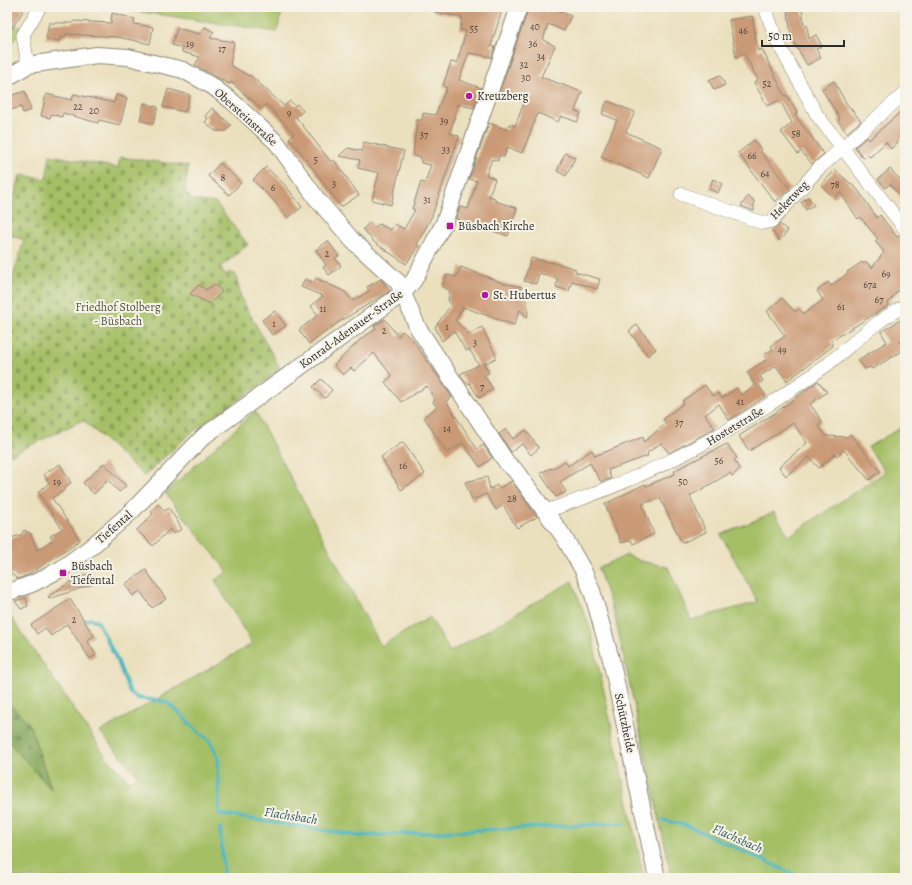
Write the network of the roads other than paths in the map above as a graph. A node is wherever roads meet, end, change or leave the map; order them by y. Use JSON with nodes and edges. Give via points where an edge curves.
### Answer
{"nodes":[{"id":1,"x":40,"y":7,"type":"edge"},
{"id":2,"x":519,"y":7,"type":"edge"},
{"id":3,"x":765,"y":7,"type":"edge"},
{"id":4,"x":28,"y":65,"type":"junction"},
{"id":5,"x":7,"y":78,"type":"edge"},
{"id":6,"x":905,"y":93,"type":"edge"},
{"id":7,"x":842,"y":148,"type":"junction"},
{"id":8,"x":681,"y":194,"type":"dead end"},
{"id":9,"x":905,"y":229,"type":"edge"},
{"id":10,"x":403,"y":293,"type":"junction"},
{"id":11,"x":905,"y":306,"type":"edge"},
{"id":12,"x":204,"y":436,"type":"joint"},
{"id":13,"x":546,"y":511,"type":"junction"},
{"id":14,"x":7,"y":593,"type":"edge"},
{"id":15,"x":657,"y":878,"type":"edge"}],
"edges":[{"from":1,"to":4,"type":"street","via":[[23,35]]},
{"from":2,"to":10,"type":"street","name":"Konrad-Adenauer-Straße","via":[[444,223],[414,280]]},
{"from":3,"to":7,"type":"street","via":[[776,39],[813,108]]},
{"from":4,"to":5,"type":"street","name":"Obersteinstraße"},
{"from":4,"to":10,"type":"street","name":"Obersteinstraße","via":[[98,55],[128,57],[183,70],[212,86],[277,143],[317,199],[353,241],[398,282]]},
{"from":6,"to":7,"type":"street","name":"Heketweg"},
{"from":7,"to":8,"type":"street","name":"Heketweg","via":[[818,169],[772,221],[763,223]]},
{"from":7,"to":9,"type":"street"},
{"from":10,"to":12,"type":"street","name":"Konrad-Adenauer-Straße"},
{"from":10,"to":13,"type":"street","via":[[418,328],[488,436]]},
{"from":11,"to":13,"type":"street","name":"Hostetstraße","via":[[878,323],[827,365],[720,436],[628,481]]},
{"from":12,"to":14,"type":"street","name":"Tiefental","via":[[131,512],[91,547],[61,569]]},
{"from":13,"to":15,"type":"street","name":"Schützheide","via":[[583,570],[603,626]]}]}
